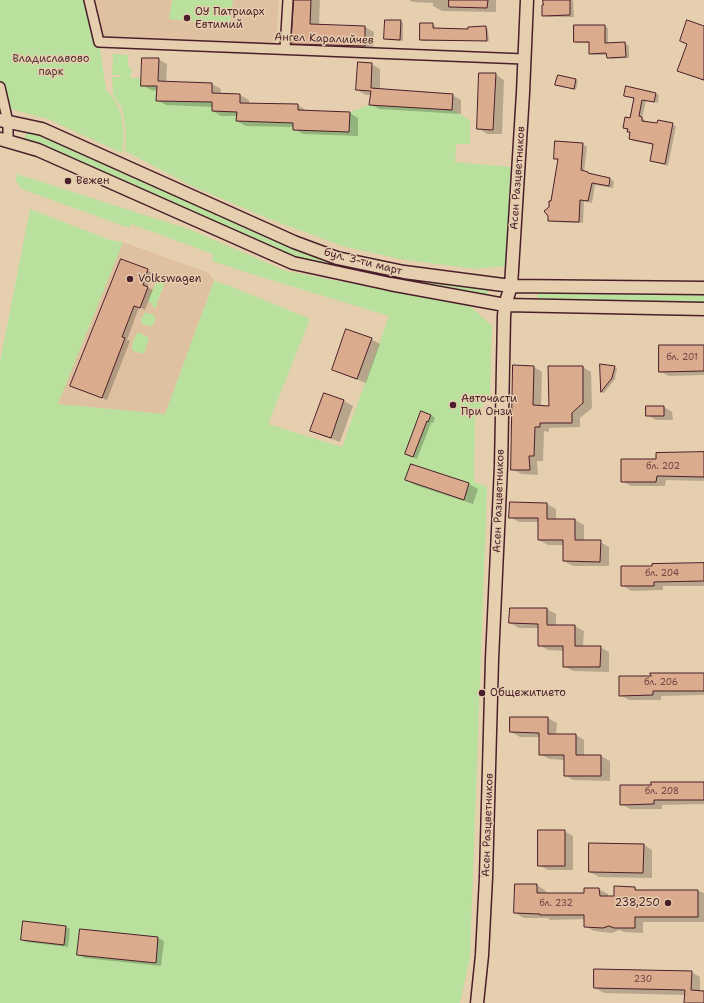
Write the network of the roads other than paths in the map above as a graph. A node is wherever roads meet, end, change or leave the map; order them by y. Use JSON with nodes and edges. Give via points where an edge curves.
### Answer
{"nodes":[{"id":1,"x":89,"y":0,"type":"edge"},
{"id":2,"x":288,"y":0,"type":"edge"},
{"id":3,"x":526,"y":0,"type":"edge"},
{"id":4,"x":285,"y":49,"type":"junction"},
{"id":5,"x":524,"y":59,"type":"junction"},
{"id":6,"x":0,"y":87,"type":"edge"},
{"id":7,"x":4,"y":121,"type":"edge"},
{"id":8,"x":4,"y":140,"type":"edge"},
{"id":9,"x":511,"y":286,"type":"junction"},
{"id":10,"x":704,"y":288,"type":"edge"},
{"id":11,"x":505,"y":305,"type":"junction"},
{"id":12,"x":704,"y":309,"type":"edge"},
{"id":13,"x":477,"y":1003,"type":"edge"}],
"edges":[{"from":1,"to":4,"type":"street","name":"Ангел Каралийчев","via":[[99,42]]},
{"from":2,"to":4,"type":"street"},
{"from":3,"to":5,"type":"street","name":"Асен Разцветников"},
{"from":4,"to":5,"type":"street","name":"Ангел Каралийчев"},
{"from":5,"to":9,"type":"street","name":"Асен Разцветников"},
{"from":6,"to":7,"type":"street"},
{"from":7,"to":8,"type":"street"},
{"from":7,"to":9,"type":"street","name":"бул. 3-ти март","via":[[42,130],[294,242],[337,258],[404,272]]},
{"from":8,"to":11,"type":"street","name":"бул. 3-ти март","via":[[38,150],[293,263]]},
{"from":9,"to":10,"type":"street","name":"бул. 3-ти март"},
{"from":9,"to":11,"type":"street","name":"Асен Разцветников"},
{"from":11,"to":12,"type":"street","name":"бул. 3-ти март"},
{"from":11,"to":13,"type":"street","name":"Асен Разцветников","via":[[486,877]]}]}
